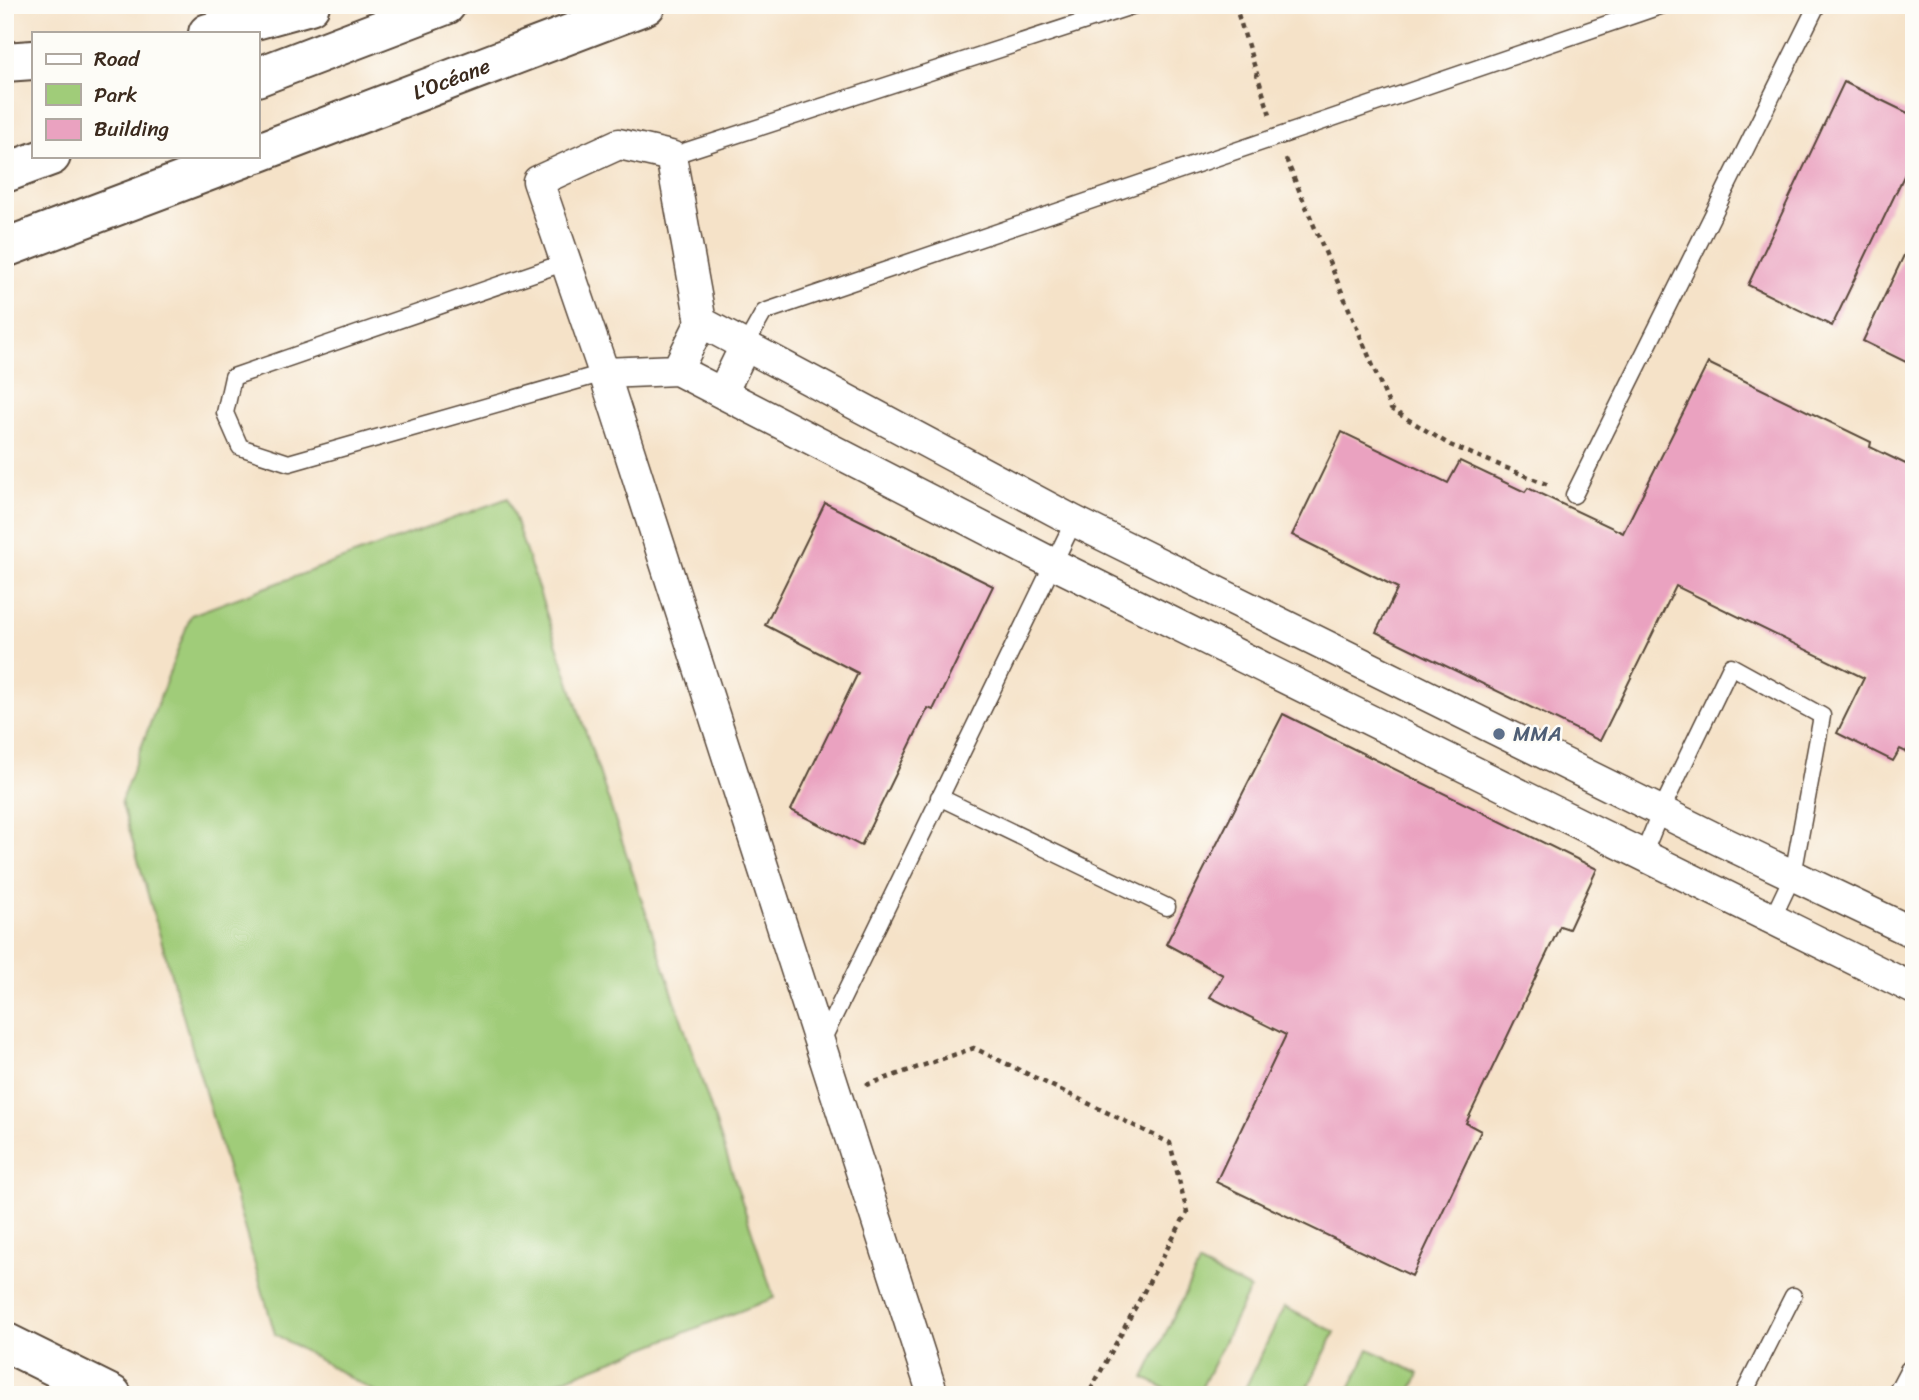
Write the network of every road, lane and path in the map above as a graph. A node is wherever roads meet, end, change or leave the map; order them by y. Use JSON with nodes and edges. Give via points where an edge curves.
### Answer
{"nodes":[{"id":1,"x":310,"y":5,"type":"edge"},
{"id":2,"x":446,"y":5,"type":"edge"},
{"id":3,"x":646,"y":5,"type":"edge"},
{"id":4,"x":1135,"y":5,"type":"edge"},
{"id":5,"x":1235,"y":5,"type":"edge"},
{"id":6,"x":1663,"y":5,"type":"edge"},
{"id":7,"x":1817,"y":5,"type":"edge"},
{"id":8,"x":212,"y":32,"type":"edge"},
{"id":9,"x":32,"y":60,"type":"edge"},
{"id":10,"x":5,"y":62,"type":"edge"},
{"id":11,"x":259,"y":76,"type":"edge"},
{"id":12,"x":1277,"y":137,"type":"junction"},
{"id":13,"x":259,"y":152,"type":"edge"},
{"id":14,"x":671,"y":156,"type":"junction"},
{"id":15,"x":46,"y":158,"type":"edge"},
{"id":16,"x":244,"y":158,"type":"edge"},
{"id":17,"x":5,"y":173,"type":"edge"},
{"id":18,"x":5,"y":248,"type":"edge"},
{"id":19,"x":566,"y":261,"type":"junction"},
{"id":20,"x":701,"y":322,"type":"junction"},
{"id":21,"x":745,"y":346,"type":"junction"},
{"id":22,"x":677,"y":370,"type":"junction"},
{"id":23,"x":604,"y":373,"type":"junction"},
{"id":24,"x":722,"y":393,"type":"junction"},
{"id":25,"x":1574,"y":495,"type":"joint"},
{"id":26,"x":1074,"y":521,"type":"junction"},
{"id":27,"x":1052,"y":563,"type":"junction"},
{"id":28,"x":939,"y":797,"type":"junction"},
{"id":29,"x":1661,"y":811,"type":"junction"},
{"id":30,"x":1643,"y":855,"type":"junction"},
{"id":31,"x":1793,"y":875,"type":"junction"},
{"id":32,"x":1167,"y":907,"type":"dead end"},
{"id":33,"x":1772,"y":919,"type":"junction"},
{"id":34,"x":1914,"y":933,"type":"edge"},
{"id":35,"x":1914,"y":989,"type":"edge"},
{"id":36,"x":819,"y":1046,"type":"junction"},
{"id":37,"x":836,"y":1096,"type":"junction"},
{"id":38,"x":1793,"y":1296,"type":"dead end"},
{"id":39,"x":5,"y":1342,"type":"edge"},
{"id":40,"x":1914,"y":1374,"type":"edge"},
{"id":41,"x":112,"y":1395,"type":"edge"},
{"id":42,"x":933,"y":1395,"type":"edge"},
{"id":43,"x":1088,"y":1395,"type":"edge"},
{"id":44,"x":1743,"y":1395,"type":"edge"},
{"id":45,"x":1903,"y":1395,"type":"edge"}],
"edges":[{"from":1,"to":8,"type":"main road"},
{"from":2,"to":11,"type":"main road"},
{"from":3,"to":13,"type":"main road","name":"L’Océane"},
{"from":4,"to":14,"type":"lane"},
{"from":5,"to":12,"type":"path"},
{"from":6,"to":12,"type":"lane"},
{"from":7,"to":25,"type":"lane"},
{"from":9,"to":10,"type":"main road"},
{"from":12,"to":21,"type":"lane","via":[[764,312]]},
{"from":12,"to":25,"type":"path","via":[[1391,409],[1450,445]]},
{"from":14,"to":19,"type":"street","via":[[619,144],[538,181]]},
{"from":14,"to":20,"type":"street"},
{"from":15,"to":17,"type":"main road"},
{"from":16,"to":18,"type":"main road"},
{"from":19,"to":23,"type":"street"},
{"from":19,"to":23,"type":"lane","via":[[233,377],[225,413],[240,447],[289,463]]},
{"from":20,"to":21,"type":"street"},
{"from":20,"to":22,"type":"street"},
{"from":21,"to":24,"type":"street"},
{"from":21,"to":26,"type":"street"},
{"from":22,"to":23,"type":"street"},
{"from":22,"to":24,"type":"street"},
{"from":23,"to":36,"type":"street"},
{"from":24,"to":27,"type":"street"},
{"from":26,"to":27,"type":"lane"},
{"from":26,"to":29,"type":"street"},
{"from":27,"to":28,"type":"lane"},
{"from":27,"to":30,"type":"street"},
{"from":28,"to":32,"type":"lane"},
{"from":28,"to":36,"type":"lane"},
{"from":29,"to":30,"type":"lane"},
{"from":29,"to":31,"type":"street"},
{"from":29,"to":31,"type":"lane","via":[[1731,666],[1822,716]]},
{"from":30,"to":33,"type":"street"},
{"from":31,"to":33,"type":"lane"},
{"from":31,"to":34,"type":"street"},
{"from":33,"to":35,"type":"street"},
{"from":36,"to":37,"type":"street"},
{"from":37,"to":42,"type":"street"},
{"from":37,"to":43,"type":"path","via":[[974,1048],[1170,1143],[1187,1212]]},
{"from":38,"to":44,"type":"lane"},
{"from":39,"to":41,"type":"main road"},
{"from":40,"to":45,"type":"street"}]}
